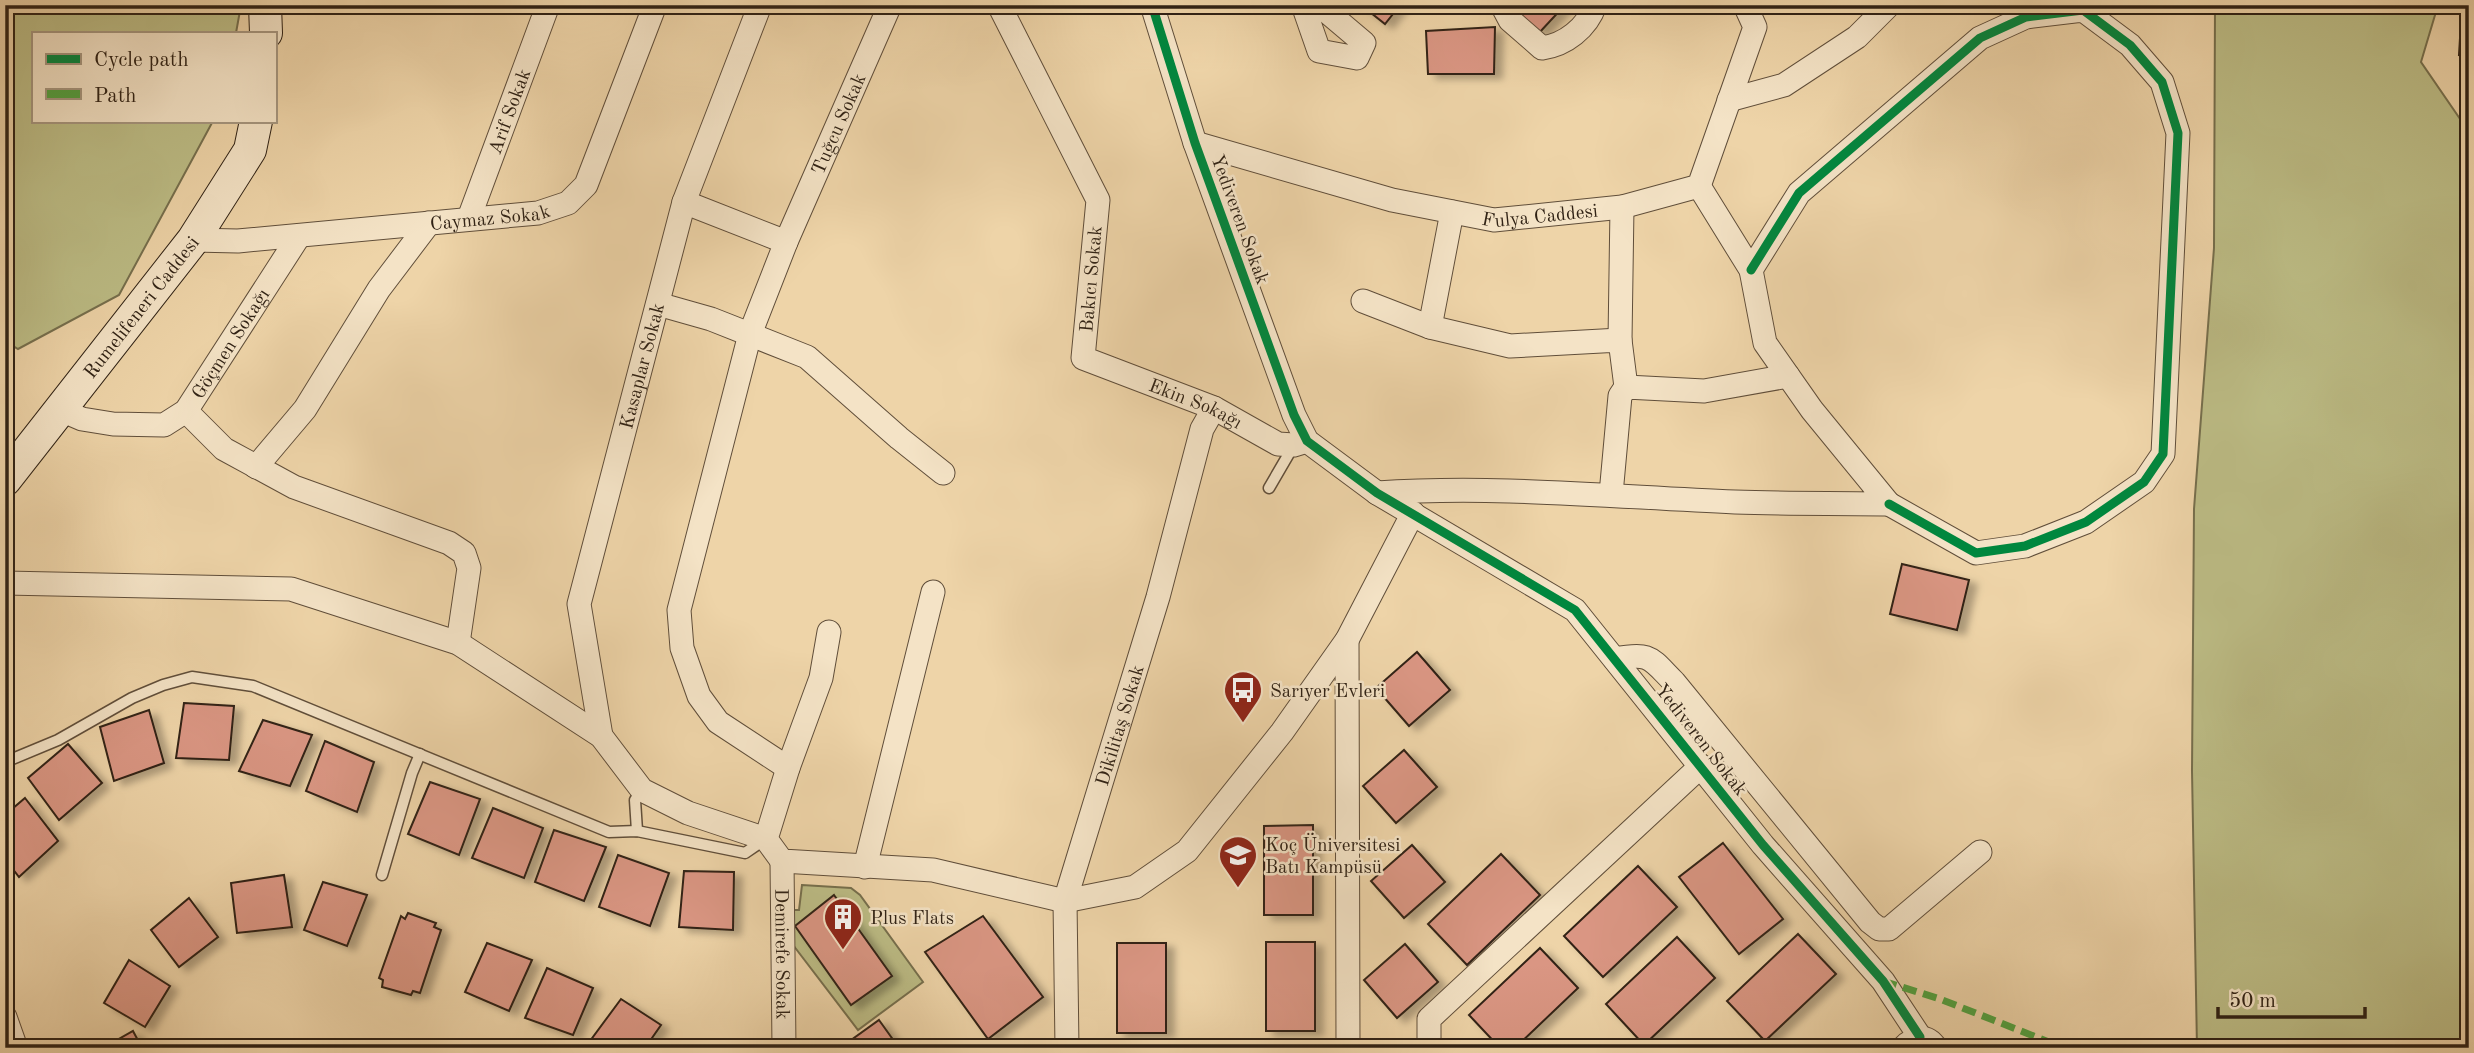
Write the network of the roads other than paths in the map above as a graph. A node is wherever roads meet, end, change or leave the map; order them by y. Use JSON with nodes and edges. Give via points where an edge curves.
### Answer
{"nodes":[{"id":1,"x":265,"y":5,"type":"edge"},
{"id":2,"x":548,"y":5,"type":"edge"},
{"id":3,"x":655,"y":5,"type":"edge"},
{"id":4,"x":760,"y":5,"type":"edge"},
{"id":5,"x":890,"y":5,"type":"edge"},
{"id":6,"x":999,"y":5,"type":"edge"},
{"id":7,"x":1152,"y":5,"type":"edge"},
{"id":8,"x":1303,"y":5,"type":"edge"},
{"id":9,"x":1320,"y":5,"type":"edge"},
{"id":10,"x":1502,"y":5,"type":"edge"},
{"id":11,"x":1595,"y":5,"type":"edge"},
{"id":12,"x":1745,"y":5,"type":"edge"},
{"id":13,"x":1889,"y":5,"type":"edge"},
{"id":14,"x":2025,"y":11,"type":"edge"},
{"id":15,"x":266,"y":32,"type":"edge"},
{"id":16,"x":1729,"y":100,"type":"junction"},
{"id":17,"x":256,"y":122,"type":"edge"},
{"id":18,"x":1195,"y":143,"type":"junction"},
{"id":19,"x":1699,"y":186,"type":"junction"},
{"id":20,"x":684,"y":202,"type":"junction"},
{"id":21,"x":1622,"y":206,"type":"junction"},
{"id":22,"x":1452,"y":212,"type":"junction"},
{"id":23,"x":469,"y":218,"type":"junction"},
{"id":24,"x":429,"y":223,"type":"junction"},
{"id":25,"x":299,"y":236,"type":"junction"},
{"id":26,"x":193,"y":240,"type":"junction"},
{"id":27,"x":786,"y":242,"type":"junction"},
{"id":28,"x":1751,"y":270,"type":"junction"},
{"id":29,"x":1363,"y":301,"type":"dead end"},
{"id":30,"x":657,"y":304,"type":"junction"},
{"id":31,"x":1430,"y":327,"type":"junction"},
{"id":32,"x":750,"y":334,"type":"junction"},
{"id":33,"x":1620,"y":340,"type":"junction"},
{"id":34,"x":1083,"y":358,"type":"joint"},
{"id":35,"x":1788,"y":376,"type":"junction"},
{"id":36,"x":1626,"y":387,"type":"junction"},
{"id":37,"x":1214,"y":408,"type":"junction"},
{"id":38,"x":61,"y":410,"type":"junction"},
{"id":39,"x":186,"y":411,"type":"junction"},
{"id":40,"x":1301,"y":443,"type":"junction"},
{"id":41,"x":256,"y":467,"type":"junction"},
{"id":42,"x":943,"y":472,"type":"dead end"},
{"id":43,"x":5,"y":480,"type":"edge"},
{"id":44,"x":1269,"y":488,"type":"dead end"},
{"id":45,"x":1377,"y":493,"type":"junction"},
{"id":46,"x":1611,"y":494,"type":"junction"},
{"id":47,"x":1889,"y":504,"type":"junction"},
{"id":48,"x":1413,"y":513,"type":"junction"},
{"id":49,"x":5,"y":583,"type":"edge"},
{"id":50,"x":933,"y":592,"type":"dead end"},
{"id":51,"x":830,"y":632,"type":"dead end"},
{"id":52,"x":1347,"y":640,"type":"junction"},
{"id":53,"x":458,"y":643,"type":"junction"},
{"id":54,"x":1615,"y":659,"type":"junction"},
{"id":55,"x":601,"y":736,"type":"junction"},
{"id":56,"x":420,"y":754,"type":"junction"},
{"id":57,"x":5,"y":762,"type":"edge"},
{"id":58,"x":1701,"y":766,"type":"junction"},
{"id":59,"x":788,"y":768,"type":"junction"},
{"id":60,"x":642,"y":790,"type":"junction"},
{"id":61,"x":637,"y":831,"type":"junction"},
{"id":62,"x":766,"y":839,"type":"junction"},
{"id":63,"x":1980,"y":852,"type":"dead end"},
{"id":64,"x":782,"y":861,"type":"junction"},
{"id":65,"x":865,"y":867,"type":"junction"},
{"id":66,"x":382,"y":875,"type":"dead end"},
{"id":67,"x":1065,"y":901,"type":"junction"},
{"id":68,"x":5,"y":1017,"type":"edge"},
{"id":69,"x":1928,"y":1045,"type":"edge"},
{"id":70,"x":16,"y":1048,"type":"edge"},
{"id":71,"x":784,"y":1048,"type":"edge"},
{"id":72,"x":1067,"y":1048,"type":"edge"},
{"id":73,"x":1348,"y":1048,"type":"edge"},
{"id":74,"x":1429,"y":1048,"type":"edge"}],
"edges":[{"from":1,"to":15,"type":"street"},
{"from":2,"to":23,"type":"street","name":"Arif Sokak"},
{"from":3,"to":23,"type":"street","name":"Caymaz Sokak","via":[[586,184],[568,203],[538,213]]},
{"from":4,"to":20,"type":"street","name":"Kasaplar Sokak"},
{"from":5,"to":27,"type":"street","name":"Tuğcu Sokak"},
{"from":6,"to":34,"type":"street","name":"Bakıcı Sokak","via":[[1097,200]]},
{"from":7,"to":18,"type":"street","name":"Yediveren Sokak"},
{"from":8,"to":9,"type":"street","via":[[1319,51],[1357,58],[1364,43]]},
{"from":10,"to":11,"type":"street","via":[[1510,20],[1542,48],[1558,46],[1590,20]]},
{"from":12,"to":16,"type":"street","via":[[1755,27]]},
{"from":13,"to":16,"type":"street","via":[[1857,37],[1784,85]]},
{"from":14,"to":28,"type":"street","via":[[1980,38],[1799,193]]},
{"from":14,"to":47,"type":"street","via":[[2083,10],[2130,45],[2162,82],[2178,133],[2163,454],[2144,482],[2086,522],[2025,546],[1976,553]]},
{"from":16,"to":19,"type":"street"},
{"from":17,"to":26,"type":"street","name":"Rumelifeneri Caddesi","via":[[250,150]]},
{"from":18,"to":22,"type":"street","name":"Fulya Caddesi","via":[[1392,200]]},
{"from":18,"to":40,"type":"street","name":"Yediveren Sokak"},
{"from":19,"to":21,"type":"street","name":"Fulya Caddesi"},
{"from":19,"to":28,"type":"street"},
{"from":20,"to":27,"type":"street"},
{"from":20,"to":30,"type":"street","name":"Kasaplar Sokak"},
{"from":21,"to":22,"type":"street","name":"Fulya Caddesi","via":[[1494,220]]},
{"from":21,"to":33,"type":"street"},
{"from":22,"to":31,"type":"street"},
{"from":23,"to":24,"type":"street","name":"Caymaz Sokak"},
{"from":24,"to":25,"type":"street","name":"Caymaz Sokak"},
{"from":24,"to":41,"type":"street","via":[[379,289],[305,409]]},
{"from":25,"to":26,"type":"street","name":"Caymaz Sokak"},
{"from":25,"to":39,"type":"street","name":"Göçmen Sokağı"},
{"from":26,"to":38,"type":"street","name":"Rumelifeneri Caddesi"},
{"from":27,"to":32,"type":"street","name":"Tuğcu Sokak"},
{"from":28,"to":35,"type":"street","via":[[1765,343]]},
{"from":29,"to":31,"type":"street"},
{"from":30,"to":32,"type":"street"},
{"from":30,"to":55,"type":"street","name":"Kasaplar Sokak","via":[[579,604]]},
{"from":31,"to":33,"type":"street","via":[[1510,346]]},
{"from":32,"to":42,"type":"street","via":[[807,357]]},
{"from":32,"to":59,"type":"street","name":"Tuğcu Sokak","via":[[679,610],[682,648],[699,696],[718,722]]},
{"from":33,"to":36,"type":"street"},
{"from":34,"to":37,"type":"street","name":"Ekin Sokağı"},
{"from":35,"to":36,"type":"street","via":[[1704,391]]},
{"from":35,"to":47,"type":"street"},
{"from":36,"to":46,"type":"street","via":[[1620,396]]},
{"from":37,"to":40,"type":"street","name":"Ekin Sokağı","via":[[1278,444]]},
{"from":37,"to":67,"type":"street","name":"Dikilitaş Sokak","via":[[1202,429],[1158,597]]},
{"from":38,"to":39,"type":"street","name":"Göçmen Sokağı","via":[[82,419],[125,425],[164,425]]},
{"from":38,"to":43,"type":"street","name":"Rumelifeneri Caddesi"},
{"from":39,"to":41,"type":"street","via":[[225,449]]},
{"from":40,"to":44,"type":"lane"},
{"from":40,"to":45,"type":"street","name":"Yediveren Sokak"},
{"from":41,"to":53,"type":"street","via":[[294,487],[449,543],[464,553],[469,568]]},
{"from":45,"to":46,"type":"street","via":[[1432,489]]},
{"from":45,"to":48,"type":"street","name":"Yediveren Sokak"},
{"from":46,"to":47,"type":"street","via":[[1736,502]]},
{"from":48,"to":52,"type":"street"},
{"from":48,"to":54,"type":"street","name":"Yediveren Sokak","via":[[1575,610]]},
{"from":49,"to":53,"type":"street","via":[[291,589]]},
{"from":50,"to":65,"type":"street"},
{"from":51,"to":59,"type":"street","via":[[821,678]]},
{"from":52,"to":67,"type":"street","via":[[1282,732],[1187,851],[1135,887]]},
{"from":52,"to":73,"type":"street"},
{"from":53,"to":55,"type":"street"},
{"from":54,"to":58,"type":"street","name":"Yediveren Sokak"},
{"from":54,"to":63,"type":"street","via":[[1639,654],[1674,682],[1879,929],[1889,929]]},
{"from":55,"to":60,"type":"street"},
{"from":56,"to":57,"type":"lane","via":[[253,686],[192,677],[132,698],[58,740]]},
{"from":56,"to":61,"type":"lane","via":[[609,832]]},
{"from":56,"to":66,"type":"lane"},
{"from":58,"to":69,"type":"street","name":"Yediveren Sokak","via":[[1763,845],[1883,981]]},
{"from":58,"to":74,"type":"street","via":[[1429,1019]]},
{"from":59,"to":62,"type":"street"},
{"from":60,"to":61,"type":"lane","via":[[635,800]]},
{"from":60,"to":62,"type":"street","via":[[688,813]]},
{"from":61,"to":62,"type":"lane","via":[[745,853]]},
{"from":62,"to":64,"type":"street"},
{"from":64,"to":65,"type":"street"},
{"from":64,"to":71,"type":"street","name":"Demirefe Sokak"},
{"from":65,"to":67,"type":"street","via":[[933,870]]},
{"from":67,"to":72,"type":"street","name":"Dikilitaş Sokak"},
{"from":68,"to":70,"type":"street"}]}
